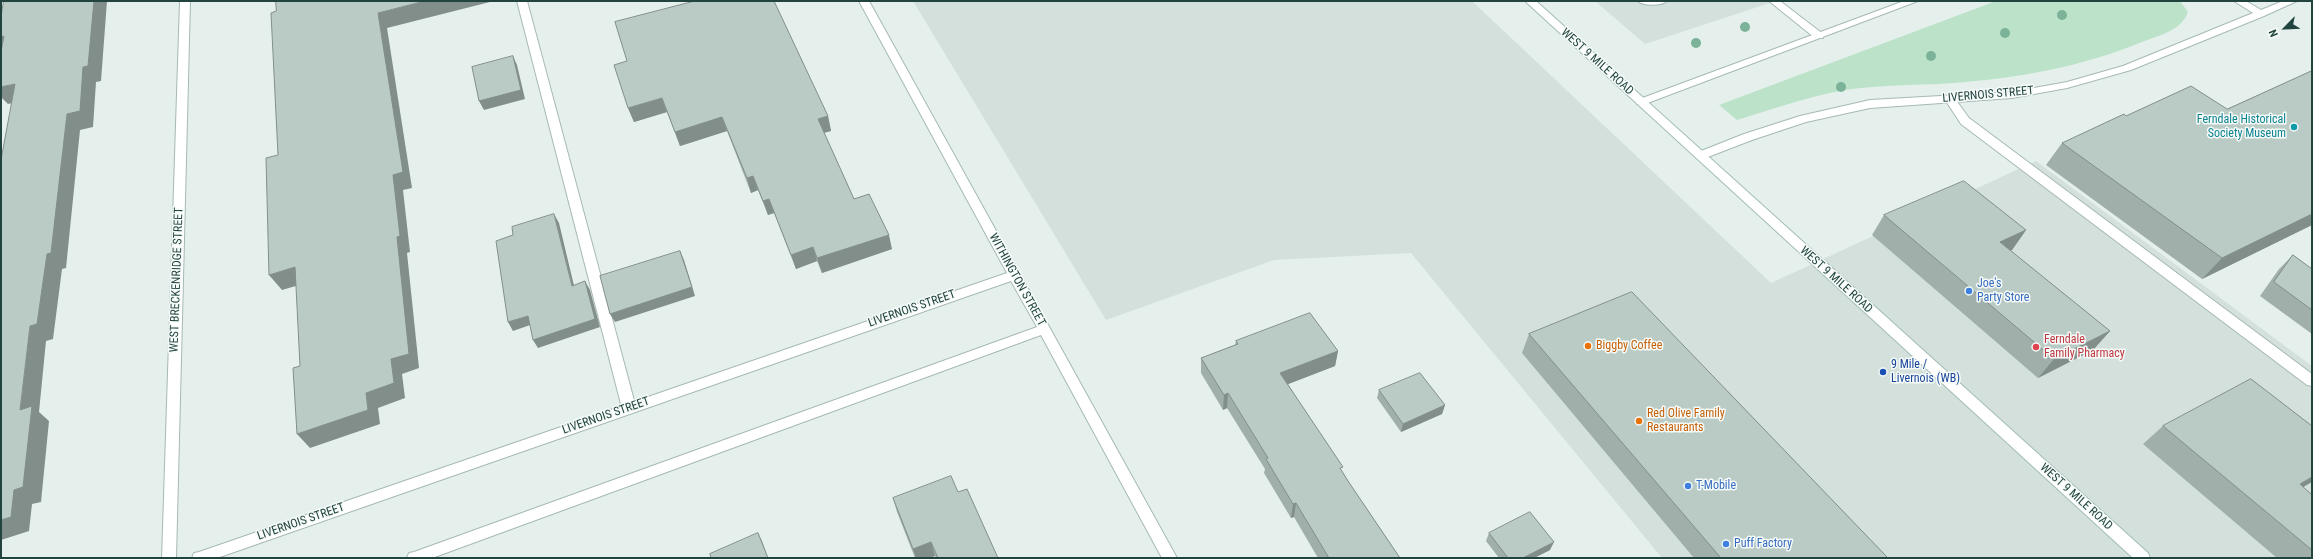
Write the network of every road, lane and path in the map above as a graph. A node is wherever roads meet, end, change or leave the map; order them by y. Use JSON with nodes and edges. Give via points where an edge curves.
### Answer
{"nodes":[{"id":1,"x":185,"y":1,"type":"edge"},
{"id":2,"x":522,"y":1,"type":"edge"},
{"id":3,"x":864,"y":1,"type":"edge"},
{"id":4,"x":1530,"y":1,"type":"edge"},
{"id":5,"x":1643,"y":1,"type":"edge"},
{"id":6,"x":1662,"y":1,"type":"edge"},
{"id":7,"x":1774,"y":1,"type":"edge"},
{"id":8,"x":1913,"y":1,"type":"edge"},
{"id":9,"x":2239,"y":1,"type":"edge"},
{"id":10,"x":2292,"y":1,"type":"edge"},
{"id":11,"x":2262,"y":14,"type":"junction"},
{"id":12,"x":1819,"y":36,"type":"junction"},
{"id":13,"x":1948,"y":98,"type":"junction"},
{"id":14,"x":1641,"y":102,"type":"junction"},
{"id":15,"x":1700,"y":156,"type":"junction"},
{"id":16,"x":1014,"y":275,"type":"junction"},
{"id":17,"x":1044,"y":329,"type":"junction"},
{"id":18,"x":2312,"y":381,"type":"edge"},
{"id":19,"x":629,"y":408,"type":"junction"},
{"id":20,"x":169,"y":558,"type":"edge"},
{"id":21,"x":200,"y":558,"type":"edge"},
{"id":22,"x":414,"y":558,"type":"edge"},
{"id":23,"x":1170,"y":558,"type":"edge"},
{"id":24,"x":2144,"y":558,"type":"edge"}],
"edges":[{"from":1,"to":20,"type":"street","name":"WEST BRECKENRIDGE STREET"},
{"from":2,"to":19,"type":"street"},
{"from":3,"to":16,"type":"street","name":"WITHINGTON STREET"},
{"from":4,"to":14,"type":"street","name":"WEST 9 MILE ROAD"},
{"from":5,"to":6,"type":"street"},
{"from":7,"to":12,"type":"street"},
{"from":8,"to":12,"type":"street"},
{"from":9,"to":11,"type":"street"},
{"from":10,"to":11,"type":"street","name":"LIVERNOIS STREET"},
{"from":11,"to":13,"type":"street","name":"LIVERNOIS STREET","via":[[2127,68],[2067,85],[2012,95]]},
{"from":12,"to":14,"type":"street"},
{"from":13,"to":15,"type":"street","name":"LIVERNOIS STREET","via":[[1870,104],[1804,119]]},
{"from":13,"to":18,"type":"street","via":[[1965,121]]},
{"from":14,"to":15,"type":"street","name":"WEST 9 MILE ROAD"},
{"from":15,"to":24,"type":"street","name":"WEST 9 MILE ROAD"},
{"from":16,"to":17,"type":"street","name":"WITHINGTON STREET"},
{"from":16,"to":19,"type":"street","name":"LIVERNOIS STREET"},
{"from":17,"to":22,"type":"street"},
{"from":17,"to":23,"type":"street","name":"WITHINGTON STREET"},
{"from":19,"to":21,"type":"street","name":"LIVERNOIS STREET"}]}
